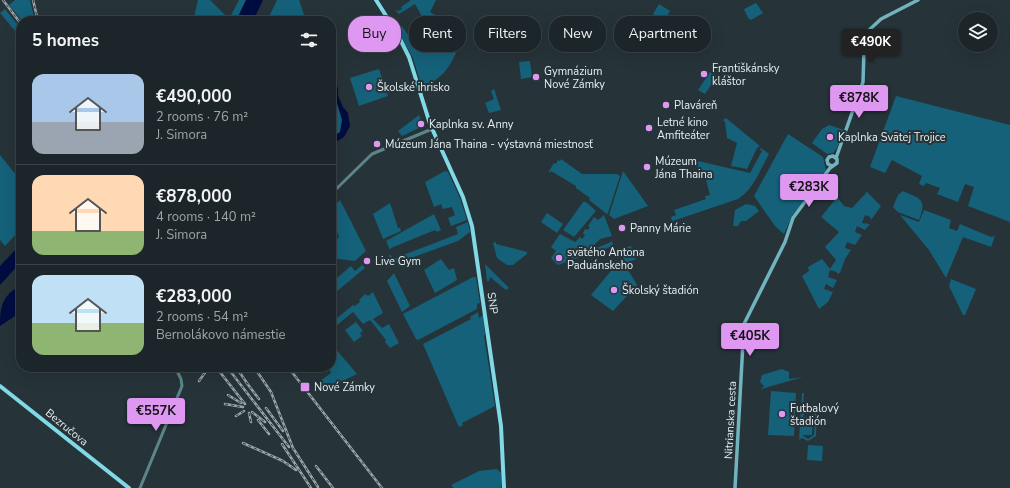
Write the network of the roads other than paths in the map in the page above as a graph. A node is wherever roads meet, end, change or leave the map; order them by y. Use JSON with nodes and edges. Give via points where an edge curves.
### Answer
{"nodes":[{"id":1,"x":376,"y":0,"type":"edge"},
{"id":2,"x":918,"y":0,"type":"edge"},
{"id":3,"x":432,"y":128,"type":"junction"},
{"id":4,"x":840,"y":147,"type":"junction"},
{"id":5,"x":831,"y":156,"type":"junction"},
{"id":6,"x":836,"y":158,"type":"junction"},
{"id":7,"x":830,"y":165,"type":"junction"},
{"id":8,"x":336,"y":189,"type":"edge"},
{"id":9,"x":177,"y":372,"type":"edge"},
{"id":10,"x":0,"y":386,"type":"edge"},
{"id":11,"x":128,"y":488,"type":"edge"},
{"id":12,"x":142,"y":488,"type":"edge"},
{"id":13,"x":504,"y":488,"type":"edge"},
{"id":14,"x":735,"y":488,"type":"edge"}],
"edges":[{"from":1,"to":3,"type":"main road","name":"SNP","via":[[409,57]]},
{"from":2,"to":4,"type":"main road","via":[[878,21],[870,28],[866,36],[864,82]]},
{"from":3,"to":8,"type":"street","via":[[372,154]]},
{"from":3,"to":13,"type":"main road","name":"SNP","via":[[463,197],[472,226],[500,420]]},
{"from":4,"to":5,"type":"main road"},
{"from":4,"to":6,"type":"main road"},
{"from":5,"to":6,"type":"main road"},
{"from":5,"to":7,"type":"main road","via":[[828,159]]},
{"from":6,"to":7,"type":"main road","via":[[837,163]]},
{"from":7,"to":14,"type":"main road","name":"Nitrianska cesta","via":[[793,218],[785,242],[744,324]]},
{"from":9,"to":12,"type":"street","via":[[182,386]]},
{"from":10,"to":11,"type":"main road","name":"Bezručova"}]}
